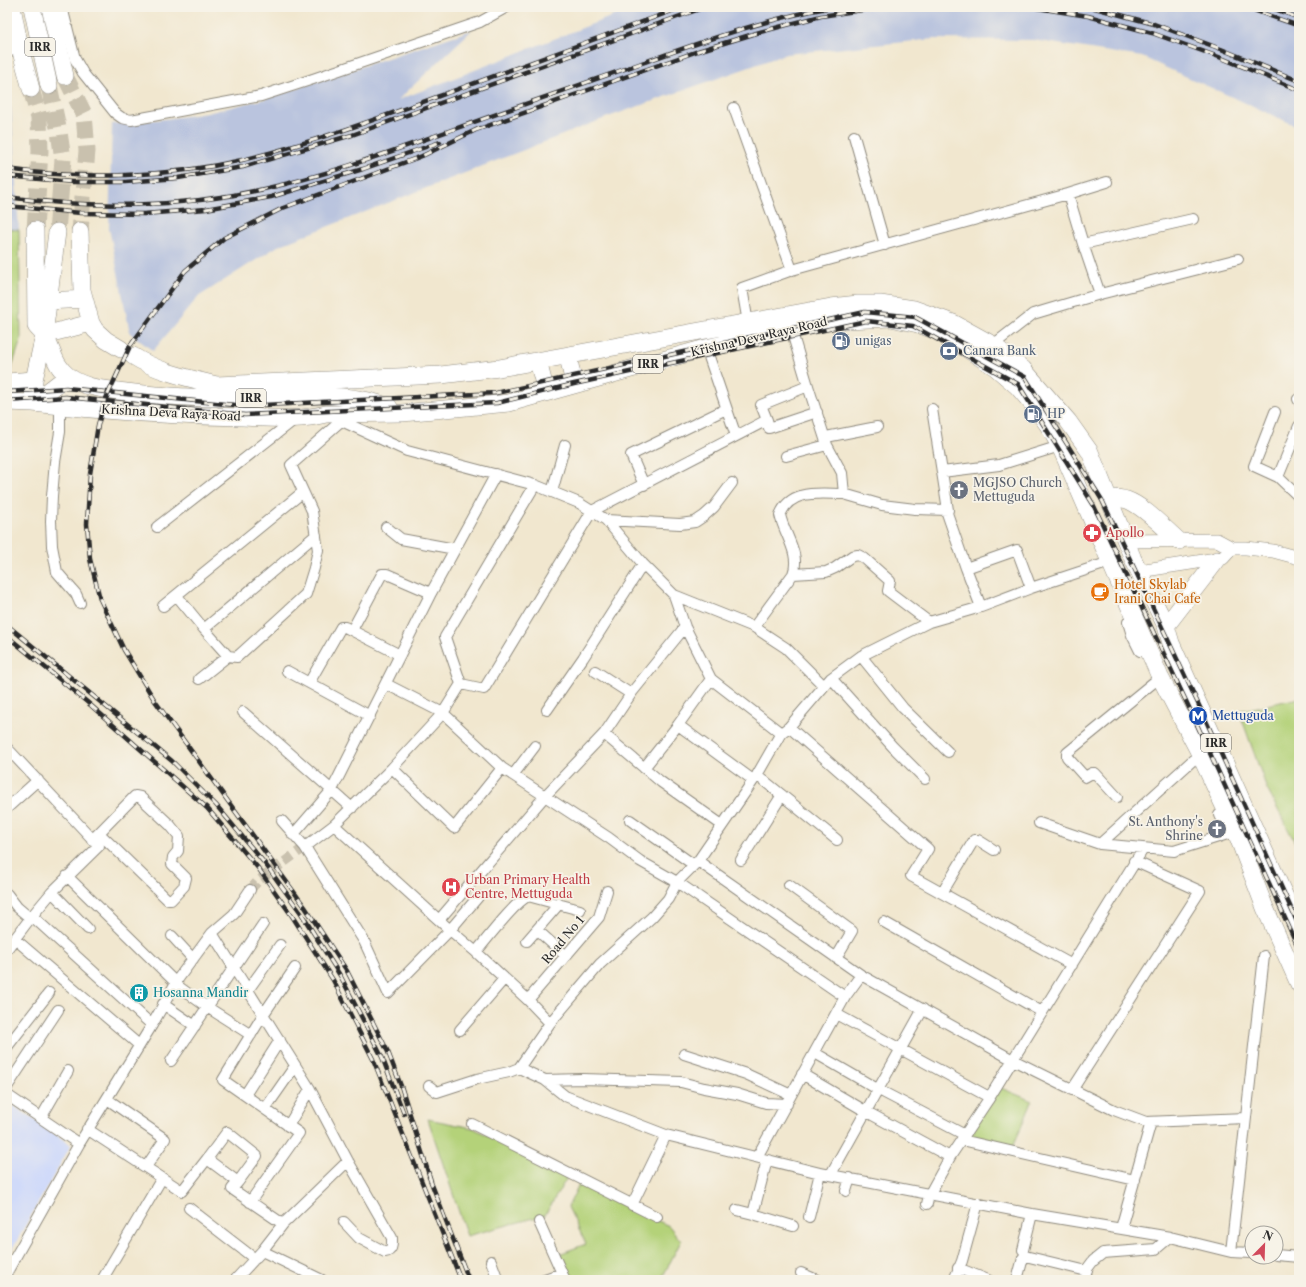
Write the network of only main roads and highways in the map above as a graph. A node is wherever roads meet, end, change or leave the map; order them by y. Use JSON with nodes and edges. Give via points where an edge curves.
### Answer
{"nodes":[{"id":1,"x":12,"y":7,"type":"edge"},
{"id":2,"x":32,"y":7,"type":"edge"},
{"id":3,"x":50,"y":7,"type":"edge"},
{"id":4,"x":14,"y":50,"type":"edge"},
{"id":5,"x":65,"y":76,"type":"tunnel mouth"},
{"id":6,"x":49,"y":86,"type":"tunnel mouth"},
{"id":7,"x":31,"y":90,"type":"tunnel mouth"},
{"id":8,"x":35,"y":230,"type":"tunnel mouth"},
{"id":9,"x":80,"y":231,"type":"tunnel mouth"},
{"id":10,"x":57,"y":232,"type":"tunnel mouth"},
{"id":11,"x":84,"y":299,"type":"junction"},
{"id":12,"x":48,"y":301,"type":"junction"},
{"id":13,"x":91,"y":323,"type":"junction"},
{"id":14,"x":44,"y":334,"type":"junction"},
{"id":15,"x":568,"y":356,"type":"junction"},
{"id":16,"x":538,"y":361,"type":"junction"},
{"id":17,"x":68,"y":376,"type":"junction"},
{"id":18,"x":34,"y":380,"type":"junction"},
{"id":19,"x":7,"y":382,"type":"edge"},
{"id":20,"x":574,"y":384,"type":"junction"},
{"id":21,"x":546,"y":392,"type":"junction"},
{"id":22,"x":7,"y":402,"type":"edge"},
{"id":23,"x":33,"y":403,"type":"junction"},
{"id":24,"x":402,"y":413,"type":"junction"},
{"id":25,"x":1108,"y":498,"type":"junction"},
{"id":26,"x":1180,"y":541,"type":"road end"},
{"id":27,"x":1217,"y":560,"type":"road end"},
{"id":28,"x":1166,"y":626,"type":"junction"},
{"id":29,"x":1299,"y":928,"type":"edge"},
{"id":30,"x":1299,"y":984,"type":"edge"}],
"edges":[{"from":1,"to":4,"type":"main road","number":"IRR"},
{"from":2,"to":6,"type":"main road","number":"IRR"},
{"from":3,"to":5,"type":"main road"},
{"from":4,"to":7,"type":"main road","number":"IRR"},
{"from":8,"to":14,"type":"main road","number":"IRR","via":[[36,326]]},
{"from":9,"to":11,"type":"main road"},
{"from":10,"to":12,"type":"main road","number":"IRR"},
{"from":11,"to":12,"type":"main road"},
{"from":11,"to":13,"type":"main road"},
{"from":12,"to":14,"type":"main road","number":"IRR"},
{"from":13,"to":14,"type":"main road"},
{"from":13,"to":16,"type":"main road","name":"Krishna Deva Raya Road","number":"IRR","via":[[106,340],[143,363],[184,378],[217,385],[441,375]]},
{"from":14,"to":17,"type":"main road","number":"IRR","via":[[54,359]]},
{"from":14,"to":18,"type":"main road","number":"IRR"},
{"from":15,"to":16,"type":"main road","name":"Krishna Deva Raya Road","number":"IRR"},
{"from":15,"to":20,"type":"main road"},
{"from":15,"to":25,"type":"main road","name":"Krishna Deva Raya Road","number":"IRR","via":[[831,307],[880,304],[914,309],[953,323],[993,345],[1023,369],[1068,421],[1090,452]]},
{"from":16,"to":21,"type":"main road"},
{"from":17,"to":23,"type":"main road"},
{"from":17,"to":24,"type":"main road","name":"Krishna Deva Raya Road","number":"IRR","via":[[81,384],[97,388],[152,395],[275,398],[317,395],[363,400]]},
{"from":18,"to":19,"type":"main road"},
{"from":18,"to":23,"type":"main road","number":"IRR"},
{"from":20,"to":21,"type":"main road","name":"Krishna Deva Raya Road","number":"IRR"},
{"from":20,"to":30,"type":"main road","name":"Krishna Deva Raya Road","number":"IRR","via":[[706,348],[824,321],[891,318],[942,333],[995,367],[1017,386],[1035,407],[1060,446],[1160,677],[1197,748]]},
{"from":21,"to":24,"type":"main road","name":"Krishna Deva Raya Road","number":"IRR","via":[[509,403]]},
{"from":22,"to":23,"type":"main road","name":"Krishna Deva Raya Road"},
{"from":23,"to":24,"type":"main road","name":"Krishna Deva Raya Road","number":"IRR","via":[[194,416],[296,418]]},
{"from":25,"to":26,"type":"main road","via":[[1134,503]]},
{"from":25,"to":28,"type":"main road","name":"Krishna Deva Raya Road","number":"IRR","via":[[1125,541]]},
{"from":27,"to":28,"type":"main road"},
{"from":28,"to":29,"type":"main road","name":"Krishna Deva Raya Road","number":"IRR","via":[[1171,644]]}]}
